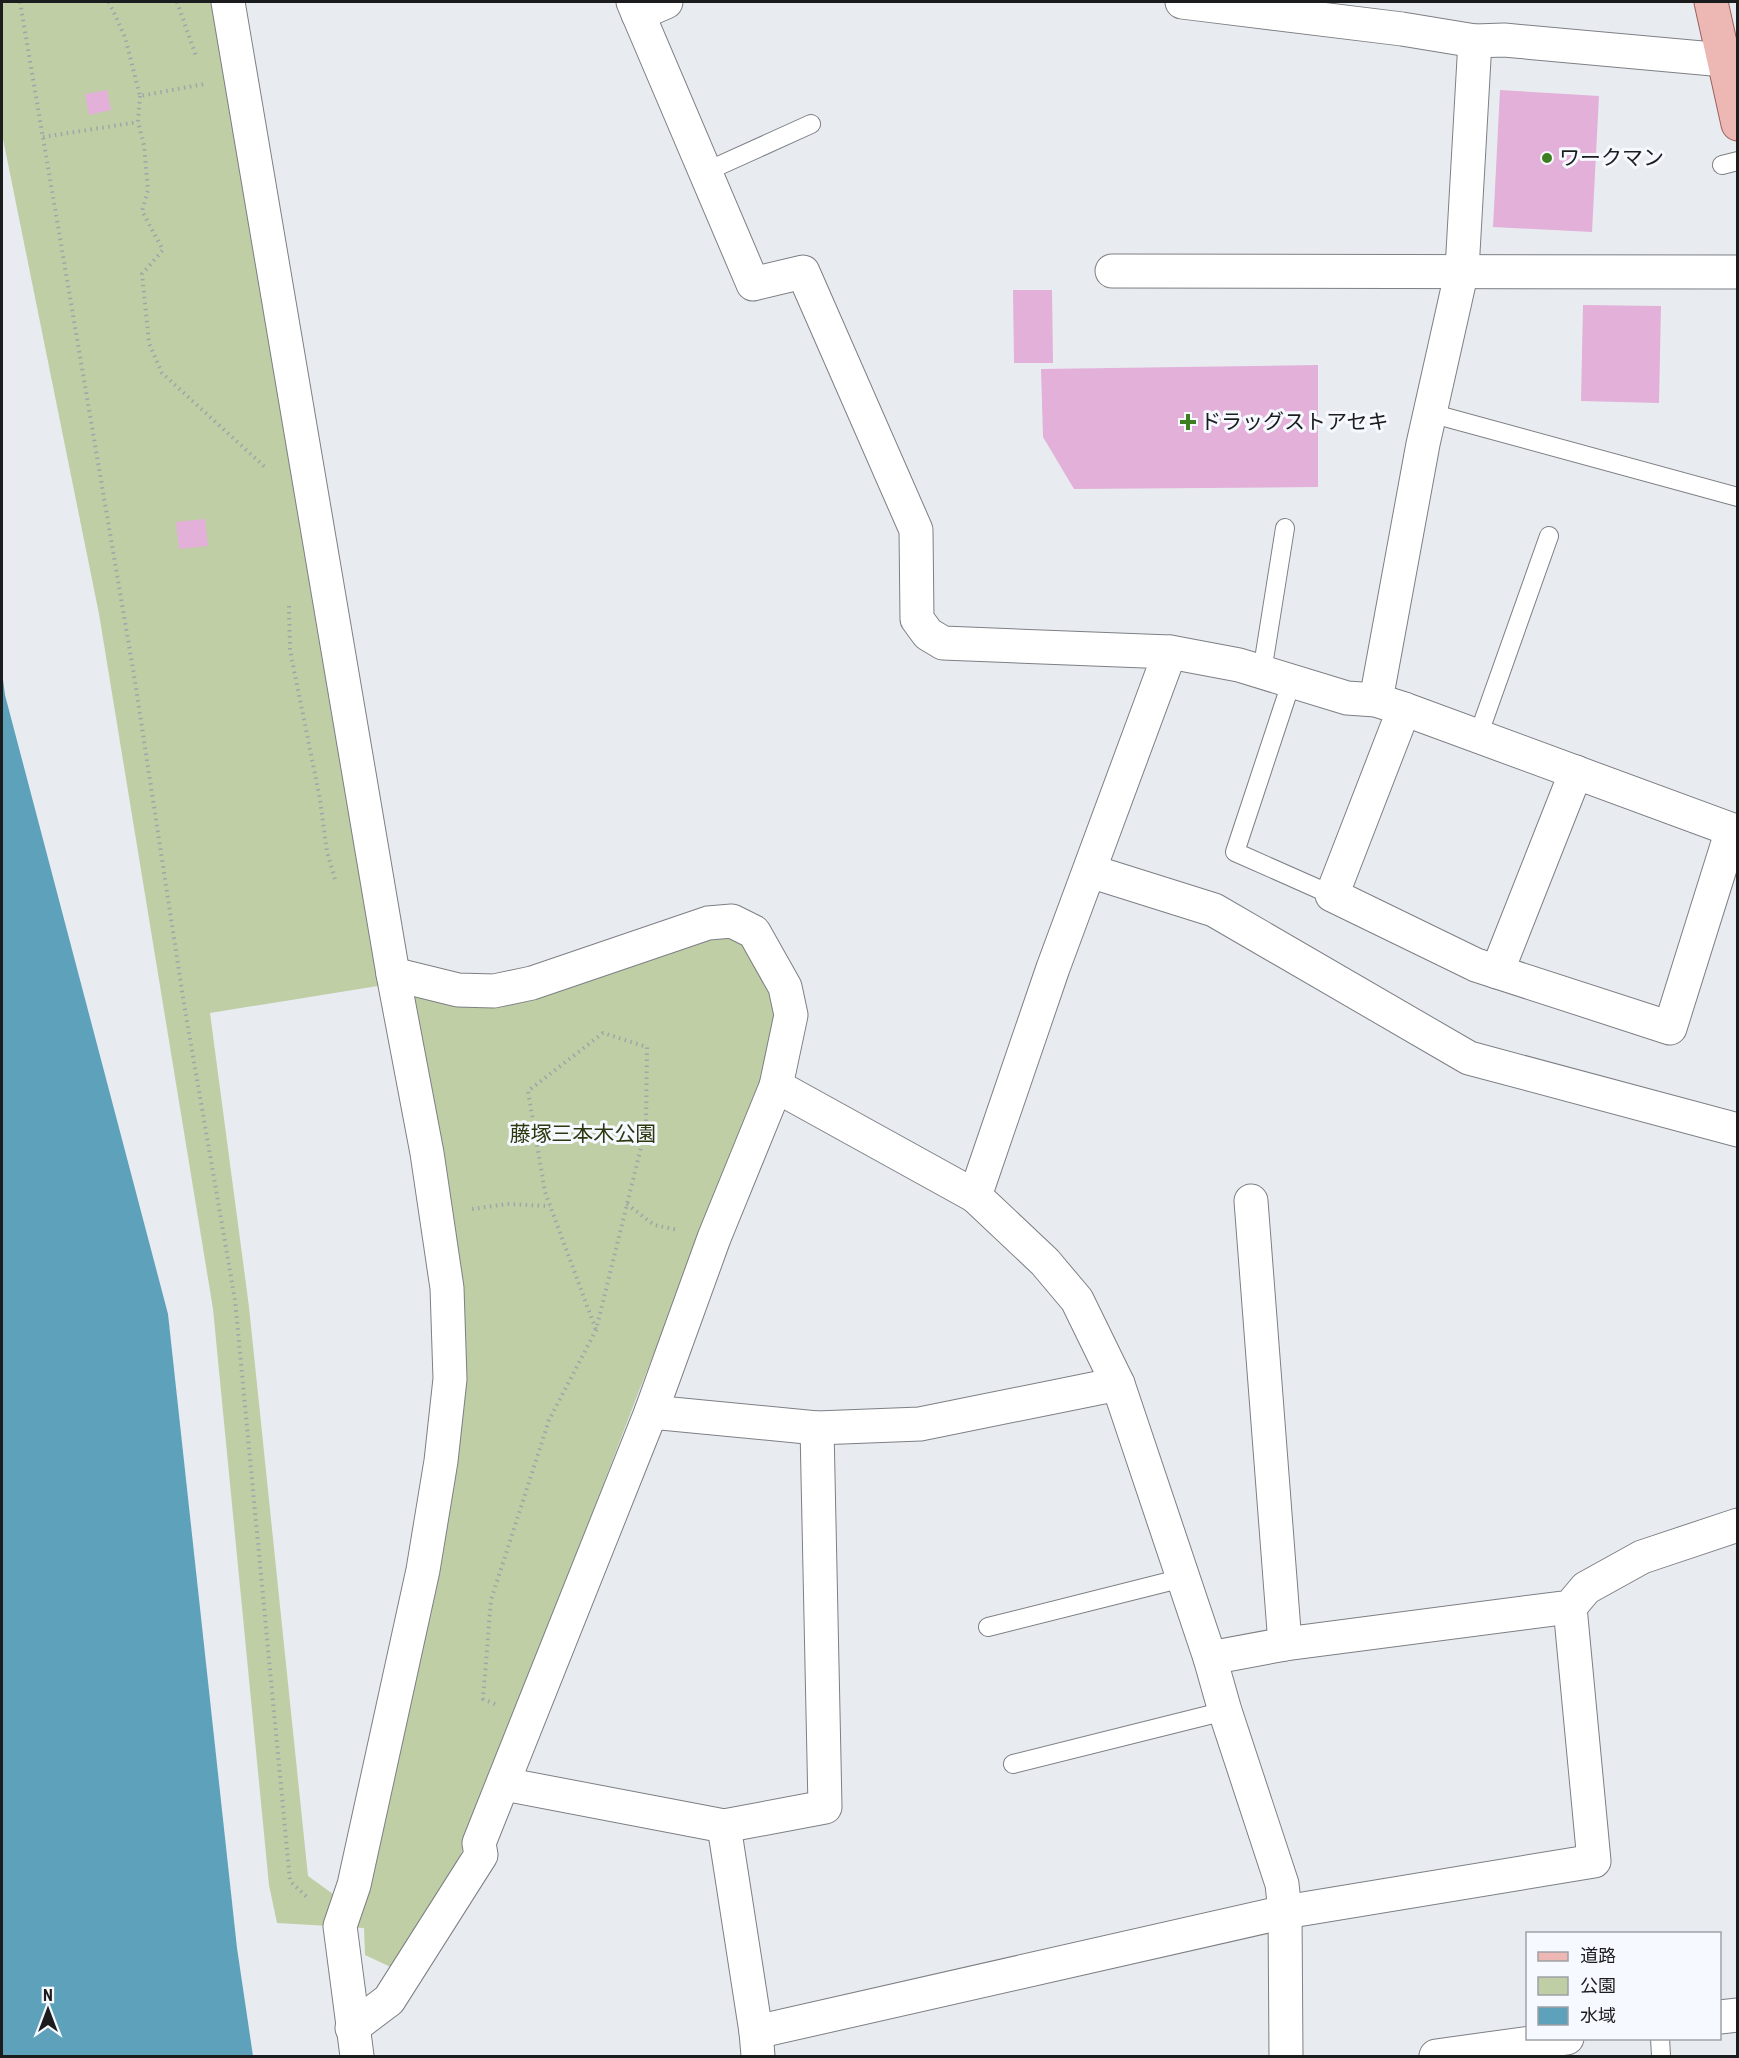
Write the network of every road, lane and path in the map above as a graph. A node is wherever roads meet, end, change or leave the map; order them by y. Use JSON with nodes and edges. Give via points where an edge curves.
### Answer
{"nodes":[{"id":1,"x":20,"y":2,"type":"edge"},
{"id":2,"x":110,"y":2,"type":"edge"},
{"id":3,"x":228,"y":2,"type":"edge"},
{"id":4,"x":1182,"y":2,"type":"edge"},
{"id":5,"x":1711,"y":2,"type":"edge"},
{"id":6,"x":646,"y":6,"type":"edge"},
{"id":7,"x":1474,"y":41,"type":"junction"},
{"id":8,"x":1724,"y":60,"type":"junction"},
{"id":9,"x":205,"y":84,"type":"dead end"},
{"id":10,"x":140,"y":96,"type":"junction"},
{"id":11,"x":138,"y":122,"type":"junction"},
{"id":12,"x":811,"y":124,"type":"dead end"},
{"id":13,"x":1737,"y":124,"type":"edge"},
{"id":14,"x":43,"y":137,"type":"junction"},
{"id":15,"x":705,"y":172,"type":"junction"},
{"id":16,"x":1462,"y":270,"type":"junction"},
{"id":17,"x":1112,"y":271,"type":"dead end"},
{"id":18,"x":1737,"y":272,"type":"edge"},
{"id":19,"x":1430,"y":413,"type":"junction"},
{"id":20,"x":309,"y":472,"type":"junction"},
{"id":21,"x":1737,"y":497,"type":"edge"},
{"id":22,"x":1286,"y":528,"type":"dead end"},
{"id":23,"x":1549,"y":536,"type":"dead end"},
{"id":24,"x":1170,"y":652,"type":"junction"},
{"id":25,"x":1277,"y":676,"type":"junction"},
{"id":26,"x":1390,"y":704,"type":"junction"},
{"id":27,"x":1478,"y":736,"type":"junction"},
{"id":28,"x":1576,"y":772,"type":"junction"},
{"id":29,"x":1735,"y":831,"type":"edge"},
{"id":30,"x":1090,"y":871,"type":"junction"},
{"id":31,"x":1332,"y":895,"type":"junction"},
{"id":32,"x":1497,"y":972,"type":"junction"},
{"id":33,"x":393,"y":974,"type":"junction"},
{"id":34,"x":776,"y":1086,"type":"junction"},
{"id":35,"x":1737,"y":1130,"type":"edge"},
{"id":36,"x":975,"y":1196,"type":"junction"},
{"id":37,"x":1251,"y":1201,"type":"dead end"},
{"id":38,"x":627,"y":1204,"type":"junction"},
{"id":39,"x":550,"y":1206,"type":"junction"},
{"id":40,"x":436,"y":1214,"type":"junction"},
{"id":41,"x":714,"y":1238,"type":"junction"},
{"id":42,"x":596,"y":1330,"type":"junction"},
{"id":43,"x":1118,"y":1384,"type":"junction"},
{"id":44,"x":651,"y":1412,"type":"junction"},
{"id":45,"x":817,"y":1428,"type":"junction"},
{"id":46,"x":1737,"y":1525,"type":"edge"},
{"id":47,"x":1182,"y":1578,"type":"junction"},
{"id":48,"x":1570,"y":1607,"type":"junction"},
{"id":49,"x":988,"y":1627,"type":"dead end"},
{"id":50,"x":1286,"y":1644,"type":"junction"},
{"id":51,"x":1210,"y":1658,"type":"junction"},
{"id":52,"x":1225,"y":1711,"type":"junction"},
{"id":53,"x":530,"y":1716,"type":"junction"},
{"id":54,"x":1013,"y":1764,"type":"dead end"},
{"id":55,"x":504,"y":1784,"type":"junction"},
{"id":56,"x":724,"y":1826,"type":"junction"},
{"id":57,"x":1286,"y":1912,"type":"junction"},
{"id":58,"x":340,"y":1926,"type":"junction"},
{"id":59,"x":1737,"y":2015,"type":"edge"},
{"id":60,"x":1721,"y":2017,"type":"edge"},
{"id":61,"x":1552,"y":2040,"type":"edge"},
{"id":62,"x":1660,"y":2040,"type":"edge"},
{"id":63,"x":354,"y":2042,"type":"edge"},
{"id":64,"x":757,"y":2044,"type":"edge"},
{"id":65,"x":1286,"y":2056,"type":"edge"},
{"id":66,"x":1436,"y":2056,"type":"edge"},
{"id":67,"x":1661,"y":2056,"type":"edge"}],
"edges":[{"from":1,"to":14,"type":"path"},
{"from":2,"to":10,"type":"path","via":[[125,37]]},
{"from":3,"to":20,"type":"street"},
{"from":4,"to":7,"type":"street"},
{"from":5,"to":8,"type":"main road"},
{"from":6,"to":15,"type":"street"},
{"from":7,"to":8,"type":"street","via":[[1504,40]]},
{"from":7,"to":16,"type":"street"},
{"from":8,"to":13,"type":"main road"},
{"from":9,"to":10,"type":"path"},
{"from":10,"to":11,"type":"path"},
{"from":11,"to":14,"type":"path"},
{"from":11,"to":20,"type":"path","via":[[148,190],[142,211],[163,250],[141,274],[149,343],[162,373],[272,472]]},
{"from":12,"to":15,"type":"lane"},
{"from":14,"to":58,"type":"path","via":[[235,1300],[290,1881]]},
{"from":15,"to":24,"type":"street","via":[[753,284],[803,273],[916,530],[917,619],[928,634],[943,643]]},
{"from":16,"to":17,"type":"street"},
{"from":16,"to":18,"type":"street"},
{"from":16,"to":19,"type":"street"},
{"from":19,"to":21,"type":"lane"},
{"from":19,"to":26,"type":"street"},
{"from":20,"to":33,"type":"street"},
{"from":22,"to":25,"type":"lane"},
{"from":23,"to":27,"type":"lane"},
{"from":24,"to":25,"type":"street"},
{"from":24,"to":30,"type":"street"},
{"from":25,"to":26,"type":"street","via":[[1347,698]]},
{"from":25,"to":31,"type":"lane","via":[[1235,852]]},
{"from":26,"to":27,"type":"street"},
{"from":26,"to":31,"type":"street"},
{"from":27,"to":28,"type":"street"},
{"from":28,"to":29,"type":"street"},
{"from":28,"to":32,"type":"street"},
{"from":29,"to":32,"type":"street","via":[[1670,1028]]},
{"from":30,"to":35,"type":"street","via":[[1214,910],[1469,1058]]},
{"from":30,"to":36,"type":"street"},
{"from":31,"to":32,"type":"street"},
{"from":33,"to":34,"type":"street","via":[[458,990],[494,991],[532,983],[708,922],[732,921],[754,932],[785,987],[791,1015]]},
{"from":33,"to":40,"type":"street"},
{"from":34,"to":36,"type":"street"},
{"from":34,"to":41,"type":"street"},
{"from":36,"to":43,"type":"street","via":[[1045,1262],[1077,1300]]},
{"from":37,"to":50,"type":"street"},
{"from":38,"to":39,"type":"path","via":[[646,1127],[647,1047],[603,1033],[528,1091]]},
{"from":38,"to":41,"type":"path","via":[[654,1225]]},
{"from":38,"to":42,"type":"path"},
{"from":39,"to":40,"type":"path","via":[[507,1204]]},
{"from":39,"to":42,"type":"path"},
{"from":40,"to":58,"type":"street","via":[[447,1288],[450,1379],[441,1461],[418,1593],[354,1885]]},
{"from":41,"to":44,"type":"street"},
{"from":42,"to":53,"type":"path","via":[[549,1420],[491,1600],[483,1699]]},
{"from":43,"to":45,"type":"street","via":[[920,1424]]},
{"from":43,"to":47,"type":"street"},
{"from":44,"to":45,"type":"street"},
{"from":44,"to":53,"type":"street"},
{"from":45,"to":56,"type":"street","via":[[825,1807]]},
{"from":46,"to":48,"type":"street","via":[[1642,1557],[1586,1588]]},
{"from":47,"to":49,"type":"lane"},
{"from":47,"to":51,"type":"street"},
{"from":48,"to":50,"type":"street"},
{"from":48,"to":57,"type":"street","via":[[1594,1861]]},
{"from":50,"to":51,"type":"street"},
{"from":51,"to":52,"type":"street"},
{"from":52,"to":54,"type":"lane"},
{"from":52,"to":57,"type":"street","via":[[1282,1884]]},
{"from":53,"to":55,"type":"street"},
{"from":55,"to":56,"type":"street"},
{"from":55,"to":63,"type":"street","via":[[479,1843],[481,1855],[389,2000]]},
{"from":56,"to":64,"type":"street"},
{"from":57,"to":64,"type":"street"},
{"from":57,"to":65,"type":"street"},
{"from":58,"to":63,"type":"street"},
{"from":59,"to":60,"type":"street"},
{"from":61,"to":66,"type":"street"},
{"from":62,"to":67,"type":"lane"}]}
